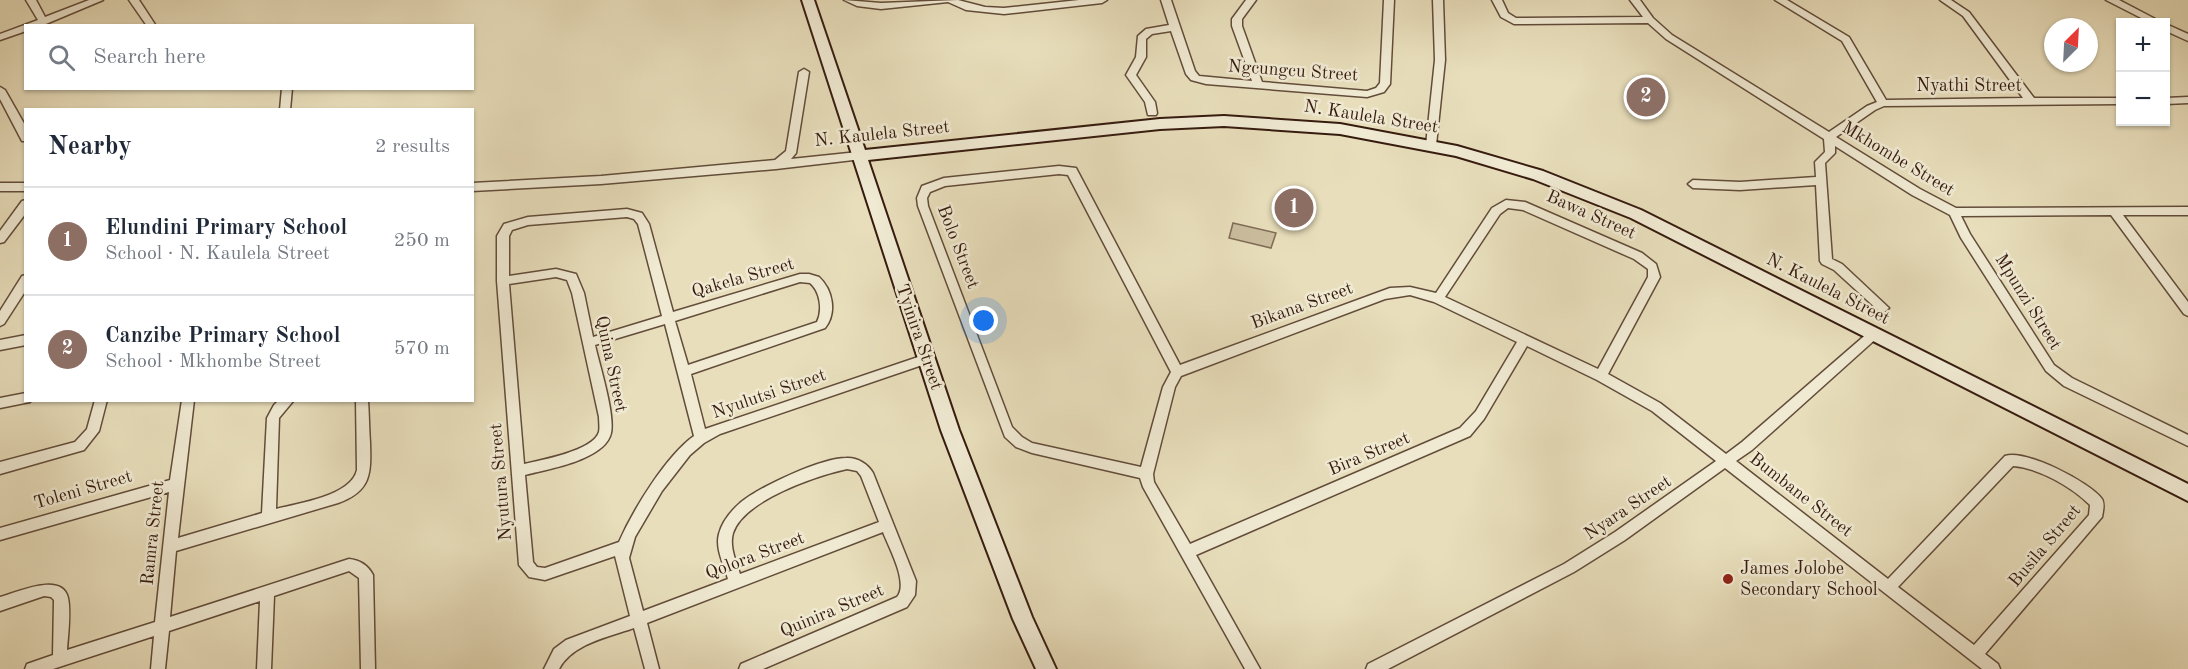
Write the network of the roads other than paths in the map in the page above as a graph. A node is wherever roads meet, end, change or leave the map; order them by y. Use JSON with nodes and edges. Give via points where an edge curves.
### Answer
{"nodes":[{"id":1,"x":31,"y":0,"type":"edge"},
{"id":2,"x":98,"y":0,"type":"edge"},
{"id":3,"x":134,"y":0,"type":"edge"},
{"id":4,"x":808,"y":0,"type":"edge"},
{"id":5,"x":849,"y":0,"type":"edge"},
{"id":6,"x":948,"y":0,"type":"edge"},
{"id":7,"x":1102,"y":0,"type":"edge"},
{"id":8,"x":1166,"y":0,"type":"edge"},
{"id":9,"x":1251,"y":0,"type":"edge"},
{"id":10,"x":1389,"y":0,"type":"edge"},
{"id":11,"x":1438,"y":0,"type":"edge"},
{"id":12,"x":1497,"y":0,"type":"edge"},
{"id":13,"x":1635,"y":0,"type":"edge"},
{"id":14,"x":1780,"y":0,"type":"edge"},
{"id":15,"x":1945,"y":0,"type":"edge"},
{"id":16,"x":2111,"y":0,"type":"edge"},
{"id":17,"x":1085,"y":1,"type":"edge"},
{"id":18,"x":2148,"y":18,"type":"edge"},
{"id":19,"x":1650,"y":20,"type":"junction"},
{"id":20,"x":43,"y":21,"type":"junction"},
{"id":21,"x":36,"y":24,"type":"edge"},
{"id":22,"x":151,"y":24,"type":"edge"},
{"id":23,"x":1175,"y":27,"type":"junction"},
{"id":24,"x":24,"y":29,"type":"edge"},
{"id":25,"x":2170,"y":29,"type":"edge"},
{"id":26,"x":0,"y":38,"type":"edge"},
{"id":27,"x":2188,"y":38,"type":"edge"},
{"id":28,"x":804,"y":72,"type":"dead end"},
{"id":29,"x":1258,"y":85,"type":"junction"},
{"id":30,"x":0,"y":90,"type":"edge"},
{"id":31,"x":287,"y":90,"type":"edge"},
{"id":32,"x":2188,"y":100,"type":"edge"},
{"id":33,"x":2116,"y":101,"type":"edge"},
{"id":34,"x":2170,"y":101,"type":"edge"},
{"id":35,"x":2031,"y":102,"type":"junction"},
{"id":36,"x":1883,"y":103,"type":"junction"},
{"id":37,"x":285,"y":108,"type":"edge"},
{"id":38,"x":1152,"y":113,"type":"dead end"},
{"id":39,"x":24,"y":134,"type":"edge"},
{"id":40,"x":1829,"y":137,"type":"junction"},
{"id":41,"x":1431,"y":145,"type":"junction"},
{"id":42,"x":858,"y":156,"type":"junction"},
{"id":43,"x":776,"y":165,"type":"junction"},
{"id":44,"x":1820,"y":181,"type":"junction"},
{"id":45,"x":1693,"y":184,"type":"dead end"},
{"id":46,"x":0,"y":187,"type":"edge"},
{"id":47,"x":474,"y":187,"type":"edge"},
{"id":48,"x":24,"y":188,"type":"edge"},
{"id":49,"x":24,"y":207,"type":"edge"},
{"id":50,"x":2188,"y":211,"type":"edge"},
{"id":51,"x":1954,"y":212,"type":"junction"},
{"id":52,"x":2115,"y":212,"type":"junction"},
{"id":53,"x":0,"y":239,"type":"edge"},
{"id":54,"x":503,"y":280,"type":"junction"},
{"id":55,"x":24,"y":282,"type":"edge"},
{"id":56,"x":1438,"y":298,"type":"junction"},
{"id":57,"x":1882,"y":308,"type":"dead end"},
{"id":58,"x":2188,"y":311,"type":"edge"},
{"id":59,"x":667,"y":319,"type":"junction"},
{"id":60,"x":0,"y":321,"type":"edge"},
{"id":61,"x":1874,"y":334,"type":"junction"},
{"id":62,"x":24,"y":340,"type":"edge"},
{"id":63,"x":1524,"y":341,"type":"junction"},
{"id":64,"x":588,"y":343,"type":"junction"},
{"id":65,"x":0,"y":345,"type":"edge"},
{"id":66,"x":927,"y":359,"type":"junction"},
{"id":67,"x":685,"y":371,"type":"junction"},
{"id":68,"x":1178,"y":372,"type":"junction"},
{"id":69,"x":1601,"y":376,"type":"junction"},
{"id":70,"x":24,"y":398,"type":"edge"},
{"id":71,"x":100,"y":402,"type":"edge"},
{"id":72,"x":188,"y":402,"type":"edge"},
{"id":73,"x":286,"y":402,"type":"edge"},
{"id":74,"x":362,"y":402,"type":"edge"},
{"id":75,"x":0,"y":404,"type":"edge"},
{"id":76,"x":702,"y":437,"type":"junction"},
{"id":77,"x":2188,"y":441,"type":"edge"},
{"id":78,"x":1727,"y":462,"type":"junction"},
{"id":79,"x":0,"y":468,"type":"edge"},
{"id":80,"x":519,"y":471,"type":"junction"},
{"id":81,"x":1146,"y":474,"type":"junction"},
{"id":82,"x":176,"y":484,"type":"junction"},
{"id":83,"x":2188,"y":493,"type":"edge"},
{"id":84,"x":269,"y":517,"type":"junction"},
{"id":85,"x":886,"y":525,"type":"junction"},
{"id":86,"x":0,"y":534,"type":"edge"},
{"id":87,"x":169,"y":548,"type":"junction"},
{"id":88,"x":621,"y":548,"type":"junction"},
{"id":89,"x":1187,"y":552,"type":"junction"},
{"id":90,"x":736,"y":583,"type":"junction"},
{"id":91,"x":1888,"y":588,"type":"junction"},
{"id":92,"x":267,"y":591,"type":"junction"},
{"id":93,"x":0,"y":604,"type":"edge"},
{"id":94,"x":638,"y":621,"type":"junction"},
{"id":95,"x":161,"y":625,"type":"junction"},
{"id":96,"x":1975,"y":655,"type":"junction"},
{"id":97,"x":60,"y":659,"type":"junction"},
{"id":98,"x":1399,"y":664,"type":"edge"},
{"id":99,"x":32,"y":669,"type":"edge"},
{"id":100,"x":158,"y":669,"type":"edge"},
{"id":101,"x":264,"y":669,"type":"edge"},
{"id":102,"x":368,"y":669,"type":"edge"},
{"id":103,"x":551,"y":669,"type":"edge"},
{"id":104,"x":652,"y":669,"type":"edge"},
{"id":105,"x":746,"y":669,"type":"edge"},
{"id":106,"x":1046,"y":669,"type":"edge"},
{"id":107,"x":1253,"y":669,"type":"edge"},
{"id":108,"x":1373,"y":669,"type":"edge"},
{"id":109,"x":1993,"y":669,"type":"edge"}],
"edges":[{"from":1,"to":20,"type":"street"},
{"from":2,"to":20,"type":"street"},
{"from":3,"to":22,"type":"street"},
{"from":4,"to":42,"type":"street","name":"Tyinira Street"},
{"from":5,"to":6,"type":"street","via":[[872,5]]},
{"from":6,"to":17,"type":"street","via":[[991,12]]},
{"from":7,"to":17,"type":"street"},
{"from":8,"to":23,"type":"street","name":"Ngcungcu Street"},
{"from":9,"to":29,"type":"street","via":[[1237,20],[1237,27]]},
{"from":10,"to":29,"type":"street","name":"Ngcungcu Street","via":[[1385,84],[1380,90],[1367,94]]},
{"from":11,"to":41,"type":"street","via":[[1440,60]]},
{"from":12,"to":19,"type":"street","via":[[1504,15],[1514,21]]},
{"from":13,"to":19,"type":"street","name":"Mkhombe Street"},
{"from":14,"to":36,"type":"street","via":[[1846,39]]},
{"from":15,"to":35,"type":"street","via":[[1966,14]]},
{"from":16,"to":18,"type":"street"},
{"from":19,"to":40,"type":"street","name":"Mkhombe Street","via":[[1669,37]]},
{"from":20,"to":21,"type":"street"},
{"from":23,"to":29,"type":"street","name":"Ngcungcu Street","via":[[1195,78]]},
{"from":23,"to":38,"type":"street","via":[[1149,31],[1141,38],[1141,57],[1131,75],[1150,102]]},
{"from":24,"to":26,"type":"street"},
{"from":25,"to":27,"type":"street"},
{"from":28,"to":43,"type":"street","via":[[791,153]]},
{"from":30,"to":39,"type":"street"},
{"from":31,"to":37,"type":"street"},
{"from":32,"to":34,"type":"street"},
{"from":33,"to":35,"type":"street","name":"Nyathi Street"},
{"from":35,"to":36,"type":"street","name":"Nyathi Street"},
{"from":36,"to":40,"type":"street","name":"Nyathi Street"},
{"from":40,"to":44,"type":"street","via":[[1830,153],[1820,162]]},
{"from":40,"to":51,"type":"street","name":"Mkhombe Street"},
{"from":41,"to":42,"type":"street","name":"N. Kaulela Street","via":[[1312,126],[1197,122]]},
{"from":41,"to":61,"type":"street","name":"N. Kaulela Street","via":[[1519,169],[1618,206]]},
{"from":42,"to":43,"type":"street","name":"N. Kaulela Street"},
{"from":42,"to":66,"type":"street","name":"Tyinira Street"},
{"from":43,"to":47,"type":"street","name":"N. Kaulela Street"},
{"from":44,"to":45,"type":"street","via":[[1740,186]]},
{"from":44,"to":57,"type":"street","via":[[1826,261],[1838,267]]},
{"from":46,"to":48,"type":"street"},
{"from":49,"to":53,"type":"street"},
{"from":50,"to":52,"type":"street","name":"Mkhombe Street"},
{"from":51,"to":52,"type":"street","name":"Mkhombe Street"},
{"from":51,"to":77,"type":"street","name":"Mpunzi Street","via":[[2050,368],[2068,382]]},
{"from":52,"to":58,"type":"street"},
{"from":54,"to":59,"type":"street","name":"Nyutura Street","via":[[503,236],[512,224],[634,214],[643,224]]},
{"from":54,"to":64,"type":"street","name":"Quina Street","via":[[556,273],[572,277]]},
{"from":54,"to":80,"type":"street","name":"Nyutura Street"},
{"from":55,"to":60,"type":"street"},
{"from":56,"to":63,"type":"street","name":"Bikana Street"},
{"from":56,"to":68,"type":"street","name":"Bikana Street","via":[[1414,290],[1393,292]]},
{"from":56,"to":69,"type":"street","name":"Bawa Street","via":[[1496,211],[1506,204],[1525,206],[1638,256],[1651,264],[1654,277]]},
{"from":59,"to":64,"type":"street"},
{"from":59,"to":67,"type":"street","name":"Nyutura Street"},
{"from":59,"to":67,"type":"street","name":"Qakela Street","via":[[800,278],[818,282],[824,298],[828,315],[822,324]]},
{"from":61,"to":78,"type":"street","name":"Nyara Street"},
{"from":61,"to":83,"type":"street","name":"N. Kaulela Street"},
{"from":62,"to":65,"type":"street"},
{"from":63,"to":69,"type":"street","name":"Bikana Street"},
{"from":63,"to":89,"type":"street","name":"Bira Street","via":[[1480,415],[1465,432]]},
{"from":64,"to":80,"type":"street","name":"Quina Street","via":[[605,417],[604,436],[588,450]]},
{"from":66,"to":76,"type":"street","name":"Nyulutsi Street"},
{"from":66,"to":106,"type":"street","name":"Tyinira Street","via":[[985,522]]},
{"from":67,"to":76,"type":"street","name":"Nyutura Street"},
{"from":68,"to":81,"type":"street","via":[[1166,397]]},
{"from":68,"to":81,"type":"street","name":"Bolo Street","via":[[1072,171],[944,183],[926,189],[923,206],[1013,437],[1032,448]]},
{"from":69,"to":78,"type":"street","name":"Bikana Street","via":[[1656,406]]},
{"from":70,"to":75,"type":"street"},
{"from":71,"to":79,"type":"street","via":[[93,431],[79,446]]},
{"from":72,"to":82,"type":"street","name":"Ramra Street"},
{"from":73,"to":84,"type":"street","via":[[273,418]]},
{"from":74,"to":84,"type":"street","via":[[364,470],[358,486],[338,497]]},
{"from":76,"to":88,"type":"street","name":"Nyulutsi Street","via":[[684,452]]},
{"from":78,"to":91,"type":"street","name":"Bumbane Street"},
{"from":78,"to":98,"type":"street","name":"Nyara Street","via":[[1569,568]]},
{"from":80,"to":88,"type":"street","name":"Nyutura Street","via":[[526,565],[534,573],[545,574]]},
{"from":81,"to":89,"type":"street"},
{"from":82,"to":86,"type":"street","name":"Toleni Street"},
{"from":82,"to":87,"type":"street","name":"Ramra Street"},
{"from":84,"to":87,"type":"street"},
{"from":85,"to":90,"type":"street","name":"Qolora Street"},
{"from":85,"to":90,"type":"street","name":"Quinira Street","via":[[866,473],[855,464],[838,465],[765,493],[737,513],[725,534]]},
{"from":85,"to":105,"type":"street","name":"Quinira Street","via":[[909,581],[908,595],[902,602]]},
{"from":87,"to":95,"type":"street","name":"Ramra Street"},
{"from":88,"to":94,"type":"street"},
{"from":89,"to":107,"type":"street"},
{"from":90,"to":94,"type":"street","name":"Qolora Street"},
{"from":91,"to":96,"type":"street","name":"Bumbane Street"},
{"from":91,"to":96,"type":"street","name":"Busila Street","via":[[2010,460],[2030,463],[2088,494],[2097,503],[2095,518]]},
{"from":92,"to":95,"type":"street"},
{"from":92,"to":101,"type":"street"},
{"from":92,"to":102,"type":"street","via":[[338,567],[356,566],[363,570]]},
{"from":93,"to":97,"type":"street","via":[[44,590],[58,593]]},
{"from":94,"to":103,"type":"street","name":"Qolora Street","via":[[571,645],[559,654]]},
{"from":94,"to":104,"type":"street"},
{"from":95,"to":97,"type":"street"},
{"from":95,"to":100,"type":"street","name":"Ramra Street"},
{"from":96,"to":109,"type":"street","name":"Bumbane Street"},
{"from":97,"to":99,"type":"street"},
{"from":98,"to":108,"type":"street","name":"Nyara Street"}]}
